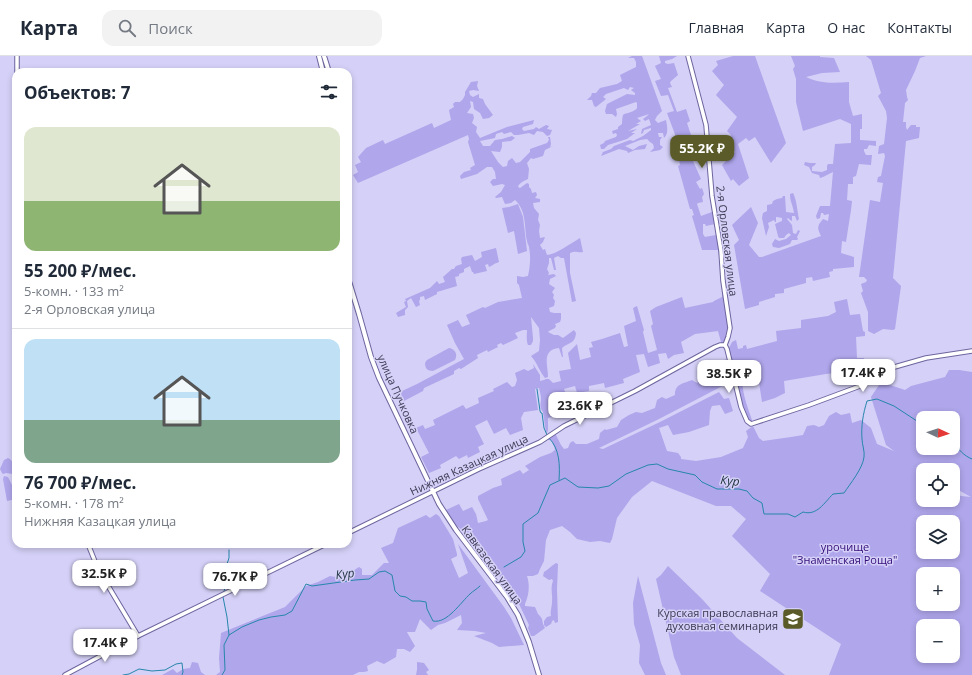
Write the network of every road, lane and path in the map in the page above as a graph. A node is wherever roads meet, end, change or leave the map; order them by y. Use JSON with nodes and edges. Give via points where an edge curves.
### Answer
{"nodes":[{"id":1,"x":17,"y":56,"type":"edge"},
{"id":2,"x":319,"y":56,"type":"edge"},
{"id":3,"x":324,"y":56,"type":"edge"},
{"id":4,"x":688,"y":56,"type":"edge"},
{"id":5,"x":17,"y":68,"type":"edge"},
{"id":6,"x":322,"y":68,"type":"edge"},
{"id":7,"x":327,"y":68,"type":"edge"},
{"id":8,"x":352,"y":290,"type":"edge"},
{"id":9,"x":724,"y":345,"type":"junction"},
{"id":10,"x":972,"y":351,"type":"edge"},
{"id":11,"x":433,"y":491,"type":"junction"},
{"id":12,"x":352,"y":531,"type":"edge"},
{"id":13,"x":90,"y":548,"type":"edge"},
{"id":14,"x":318,"y":548,"type":"edge"},
{"id":15,"x":138,"y":636,"type":"junction"},
{"id":16,"x":65,"y":675,"type":"edge"},
{"id":17,"x":539,"y":675,"type":"edge"}],
"edges":[{"from":1,"to":5,"type":"street"},
{"from":2,"to":6,"type":"main road"},
{"from":3,"to":7,"type":"main road"},
{"from":4,"to":9,"type":"street","name":"2-я Орловская улица","via":[[706,125],[712,196],[730,328]]},
{"from":8,"to":11,"type":"main road","name":"улица Пучковка","via":[[379,378]]},
{"from":9,"to":10,"type":"street","via":[[742,410],[751,424],[860,386],[891,368],[926,358]]},
{"from":9,"to":11,"type":"street","name":"Нижняя Казацкая улица","via":[[715,347],[564,426],[540,442]]},
{"from":11,"to":12,"type":"street","name":"Нижняя Казацкая улица"},
{"from":11,"to":17,"type":"main road","name":"Кавказская улица","via":[[456,530],[518,615]]},
{"from":13,"to":15,"type":"street","via":[[98,569]]},
{"from":14,"to":15,"type":"street"},
{"from":15,"to":16,"type":"street"}]}
